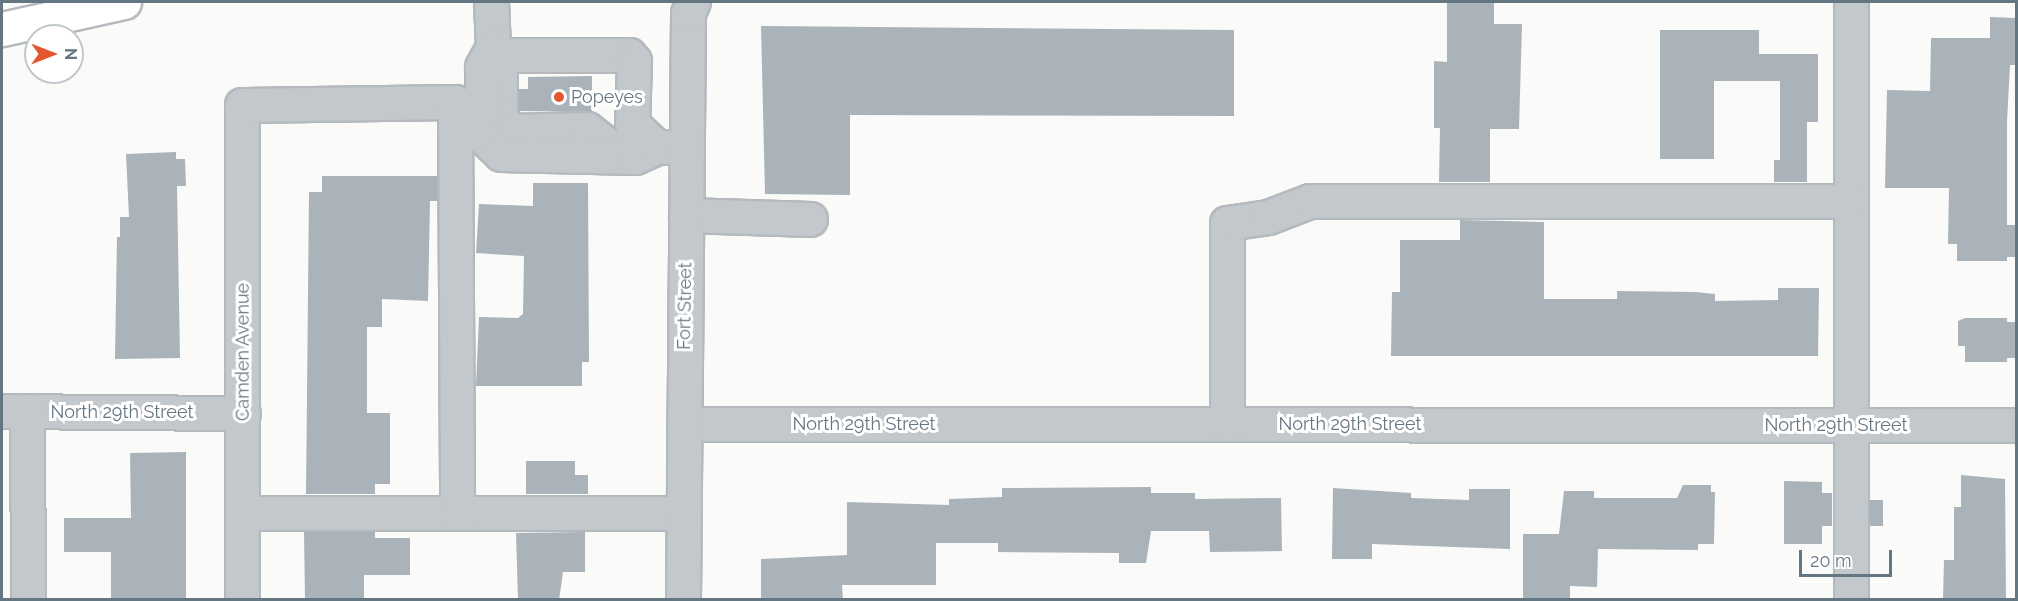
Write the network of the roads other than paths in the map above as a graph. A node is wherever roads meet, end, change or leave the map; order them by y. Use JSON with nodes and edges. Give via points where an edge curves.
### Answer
{"nodes":[{"id":1,"x":124,"y":2,"type":"edge"},
{"id":2,"x":491,"y":2,"type":"edge"},
{"id":3,"x":1851,"y":2,"type":"edge"},
{"id":4,"x":688,"y":5,"type":"edge"},
{"id":5,"x":2,"y":29,"type":"edge"},
{"id":6,"x":496,"y":51,"type":"junction"},
{"id":7,"x":660,"y":150,"type":"junction"},
{"id":8,"x":1850,"y":201,"type":"junction"},
{"id":9,"x":686,"y":215,"type":"junction"},
{"id":10,"x":810,"y":219,"type":"dead end"},
{"id":11,"x":14,"y":411,"type":"edge"},
{"id":12,"x":243,"y":413,"type":"junction"},
{"id":13,"x":684,"y":424,"type":"junction"},
{"id":14,"x":1227,"y":424,"type":"junction"},
{"id":15,"x":1851,"y":425,"type":"junction"},
{"id":16,"x":2016,"y":425,"type":"edge"},
{"id":17,"x":242,"y":513,"type":"junction"},
{"id":18,"x":457,"y":513,"type":"junction"},
{"id":19,"x":683,"y":513,"type":"junction"},
{"id":20,"x":28,"y":600,"type":"edge"},
{"id":21,"x":242,"y":600,"type":"edge"},
{"id":22,"x":683,"y":600,"type":"edge"},
{"id":23,"x":1851,"y":600,"type":"edge"}],
"edges":[{"from":1,"to":5,"type":"highway"},
{"from":2,"to":6,"type":"street"},
{"from":3,"to":8,"type":"street"},
{"from":4,"to":7,"type":"street","name":"Fort Street"},
{"from":6,"to":7,"type":"street","via":[[500,117],[510,131],[587,129],[611,148]]},
{"from":6,"to":7,"type":"street","via":[[629,55],[634,61],[632,124]]},
{"from":7,"to":9,"type":"street","name":"Fort Street"},
{"from":8,"to":14,"type":"street","via":[[1310,201],[1268,217],[1227,223]]},
{"from":8,"to":15,"type":"street"},
{"from":9,"to":10,"type":"street"},
{"from":9,"to":13,"type":"street","name":"Fort Street"},
{"from":11,"to":12,"type":"street","name":"North 29th Street"},
{"from":11,"to":20,"type":"street"},
{"from":12,"to":17,"type":"street","name":"Camden Avenue"},
{"from":12,"to":18,"type":"street","name":"Camden Avenue","via":[[242,105],[455,102]]},
{"from":13,"to":14,"type":"street","name":"North 29th Street"},
{"from":13,"to":19,"type":"street","name":"Fort Street"},
{"from":14,"to":15,"type":"street","name":"North 29th Street"},
{"from":15,"to":16,"type":"street","name":"North 29th Street"},
{"from":15,"to":23,"type":"street"},
{"from":17,"to":18,"type":"street"},
{"from":17,"to":21,"type":"street","name":"Camden Avenue"},
{"from":18,"to":19,"type":"street"},
{"from":19,"to":22,"type":"street","name":"Fort Street"}]}
